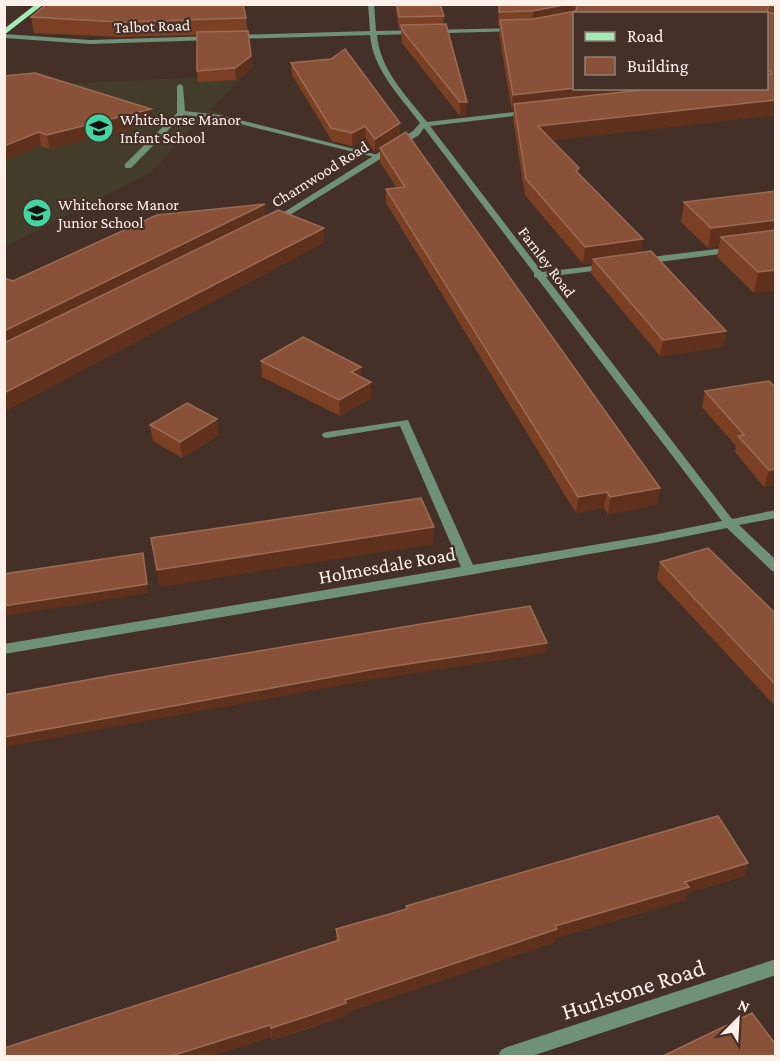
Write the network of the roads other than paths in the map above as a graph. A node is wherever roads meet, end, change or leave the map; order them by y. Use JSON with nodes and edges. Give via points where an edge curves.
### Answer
{"nodes":[{"id":1,"x":41,"y":4,"type":"edge"},
{"id":2,"x":372,"y":4,"type":"edge"},
{"id":3,"x":520,"y":28,"type":"edge"},
{"id":4,"x":372,"y":32,"type":"junction"},
{"id":5,"x":4,"y":34,"type":"edge"},
{"id":6,"x":180,"y":86,"type":"dead end"},
{"id":7,"x":541,"y":111,"type":"edge"},
{"id":8,"x":181,"y":113,"type":"junction"},
{"id":9,"x":423,"y":125,"type":"junction"},
{"id":10,"x":378,"y":156,"type":"junction"},
{"id":11,"x":128,"y":166,"type":"dead end"},
{"id":12,"x":264,"y":226,"type":"edge"},
{"id":13,"x":741,"y":249,"type":"edge"},
{"id":14,"x":628,"y":263,"type":"edge"},
{"id":15,"x":617,"y":264,"type":"edge"},
{"id":16,"x":537,"y":275,"type":"junction"},
{"id":17,"x":327,"y":435,"type":"dead end"},
{"id":18,"x":776,"y":514,"type":"edge"},
{"id":19,"x":730,"y":524,"type":"junction"},
{"id":20,"x":776,"y":568,"type":"edge"},
{"id":21,"x":469,"y":571,"type":"junction"},
{"id":22,"x":4,"y":649,"type":"edge"},
{"id":23,"x":776,"y":967,"type":"edge"},
{"id":24,"x":507,"y":1056,"type":"edge"}],
"edges":[{"from":1,"to":5,"type":"main road"},
{"from":2,"to":4,"type":"street","name":"Farnley Road"},
{"from":3,"to":4,"type":"street","name":"Talbot Road"},
{"from":4,"to":5,"type":"street","name":"Talbot Road","via":[[107,42]]},
{"from":4,"to":9,"type":"street","name":"Farnley Road","via":[[375,51],[385,72]]},
{"from":6,"to":8,"type":"street"},
{"from":7,"to":9,"type":"street"},
{"from":8,"to":10,"type":"street","via":[[220,117]]},
{"from":8,"to":11,"type":"street"},
{"from":9,"to":10,"type":"street","name":"Charnwood Road"},
{"from":9,"to":16,"type":"street","name":"Farnley Road"},
{"from":10,"to":12,"type":"street","name":"Charnwood Road"},
{"from":13,"to":14,"type":"street"},
{"from":15,"to":16,"type":"street"},
{"from":16,"to":19,"type":"street","name":"Farnley Road"},
{"from":17,"to":21,"type":"street","via":[[404,422]]},
{"from":18,"to":19,"type":"street","name":"Holmesdale Road"},
{"from":19,"to":20,"type":"street","name":"Farnley Road"},
{"from":19,"to":21,"type":"street","name":"Holmesdale Road"},
{"from":21,"to":22,"type":"street","name":"Holmesdale Road"},
{"from":23,"to":24,"type":"street","name":"Hurlstone Road"}]}
